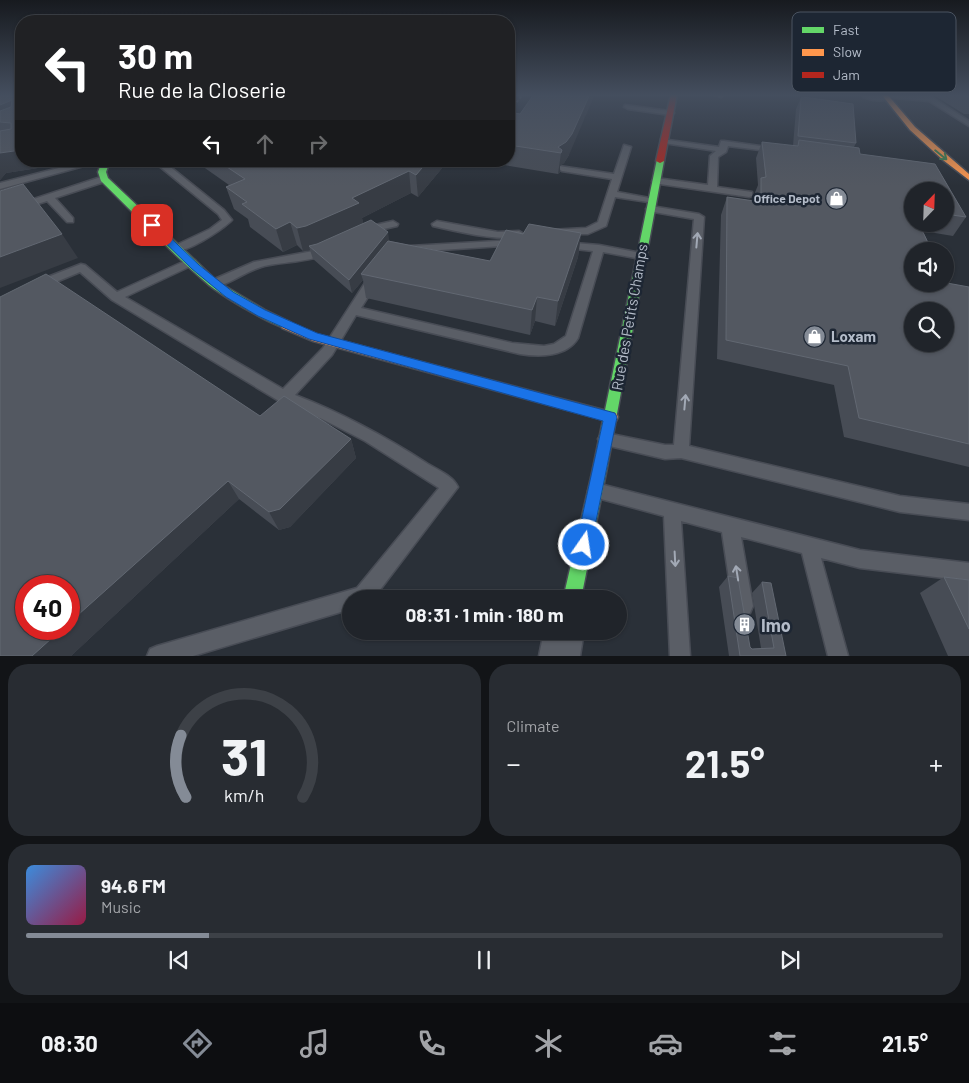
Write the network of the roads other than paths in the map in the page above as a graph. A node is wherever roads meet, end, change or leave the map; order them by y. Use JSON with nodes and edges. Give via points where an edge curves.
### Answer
{"nodes":[{"id":1,"x":667,"y":125,"type":"edge"},
{"id":2,"x":908,"y":125,"type":"edge"},
{"id":3,"x":664,"y":141,"type":"junction"},
{"id":4,"x":627,"y":147,"type":"dead end"},
{"id":5,"x":723,"y":150,"type":"junction"},
{"id":6,"x":782,"y":150,"type":"edge"},
{"id":7,"x":70,"y":167,"type":"edge"},
{"id":8,"x":104,"y":167,"type":"edge"},
{"id":9,"x":165,"y":167,"type":"edge"},
{"id":10,"x":562,"y":168,"type":"edge"},
{"id":11,"x":617,"y":177,"type":"junction"},
{"id":12,"x":104,"y":178,"type":"junction"},
{"id":13,"x":969,"y":178,"type":"edge"},
{"id":14,"x":656,"y":181,"type":"junction"},
{"id":15,"x":0,"y":186,"type":"edge"},
{"id":16,"x":712,"y":189,"type":"junction"},
{"id":17,"x":612,"y":194,"type":"junction"},
{"id":18,"x":749,"y":194,"type":"dead end"},
{"id":19,"x":49,"y":197,"type":"junction"},
{"id":20,"x":651,"y":205,"type":"junction"},
{"id":21,"x":0,"y":213,"type":"edge"},
{"id":22,"x":70,"y":220,"type":"dead end"},
{"id":23,"x":393,"y":224,"type":"dead end"},
{"id":24,"x":437,"y":224,"type":"dead end"},
{"id":25,"x":548,"y":232,"type":"edge"},
{"id":26,"x":352,"y":237,"type":"edge"},
{"id":27,"x":554,"y":245,"type":"edge"},
{"id":28,"x":334,"y":246,"type":"edge"},
{"id":29,"x":176,"y":248,"type":"junction"},
{"id":30,"x":599,"y":248,"type":"junction"},
{"id":31,"x":395,"y":250,"type":"edge"},
{"id":32,"x":641,"y":256,"type":"junction"},
{"id":33,"x":190,"y":262,"type":"junction"},
{"id":34,"x":383,"y":266,"type":"edge"},
{"id":35,"x":214,"y":284,"type":"junction"},
{"id":36,"x":23,"y":292,"type":"edge"},
{"id":37,"x":116,"y":297,"type":"junction"},
{"id":38,"x":353,"y":310,"type":"junction"},
{"id":39,"x":334,"y":342,"type":"junction"},
{"id":40,"x":284,"y":396,"type":"junction"},
{"id":41,"x":611,"y":417,"type":"junction"},
{"id":42,"x":606,"y":439,"type":"junction"},
{"id":43,"x":681,"y":451,"type":"junction"},
{"id":44,"x":596,"y":491,"type":"junction"},
{"id":45,"x":672,"y":510,"type":"junction"},
{"id":46,"x":969,"y":512,"type":"edge"},
{"id":47,"x":730,"y":525,"type":"junction"},
{"id":48,"x":809,"y":545,"type":"junction"},
{"id":49,"x":969,"y":572,"type":"edge"},
{"id":50,"x":368,"y":590,"type":"edge"},
{"id":51,"x":574,"y":590,"type":"edge"},
{"id":52,"x":342,"y":602,"type":"edge"},
{"id":53,"x":746,"y":628,"type":"edge"},
{"id":54,"x":562,"y":640,"type":"edge"},
{"id":55,"x":157,"y":656,"type":"edge"},
{"id":56,"x":558,"y":656,"type":"edge"},
{"id":57,"x":680,"y":656,"type":"edge"},
{"id":58,"x":838,"y":656,"type":"edge"}],
"edges":[{"from":1,"to":3,"type":"street","name":"Rue des Petits Champs"},
{"from":2,"to":13,"type":"street","one_way":true},
{"from":3,"to":5,"type":"lane"},
{"from":3,"to":14,"type":"street","name":"Rue des Petits Champs"},
{"from":4,"to":11,"type":"lane"},
{"from":5,"to":6,"type":"lane","via":[[724,142]]},
{"from":5,"to":16,"type":"lane","via":[[714,156]]},
{"from":7,"to":15,"type":"lane"},
{"from":8,"to":12,"type":"street"},
{"from":9,"to":29,"type":"lane","via":[[227,220],[214,231]]},
{"from":10,"to":11,"type":"lane"},
{"from":11,"to":17,"type":"lane"},
{"from":12,"to":19,"type":"lane"},
{"from":12,"to":29,"type":"street"},
{"from":14,"to":16,"type":"lane"},
{"from":14,"to":20,"type":"street","name":"Rue des Petits Champs"},
{"from":16,"to":18,"type":"lane"},
{"from":17,"to":20,"type":"lane"},
{"from":17,"to":25,"type":"lane","via":[[602,224],[596,228]]},
{"from":19,"to":21,"type":"lane"},
{"from":19,"to":22,"type":"lane"},
{"from":20,"to":32,"type":"street","name":"Rue des Petits Champs"},
{"from":43,"to":20,"type":"lane","one_way":true,"via":[[699,217]]},
{"from":23,"to":26,"type":"lane"},
{"from":24,"to":31,"type":"lane","via":[[528,238]]},
{"from":27,"to":30,"type":"lane"},
{"from":28,"to":35,"type":"lane","via":[[316,254],[258,264]]},
{"from":29,"to":33,"type":"street"},
{"from":30,"to":32,"type":"lane"},
{"from":30,"to":38,"type":"lane","via":[[572,338],[551,350],[535,352],[512,348]]},
{"from":32,"to":41,"type":"street","name":"Rue des Petits Champs"},
{"from":33,"to":35,"type":"street"},
{"from":33,"to":37,"type":"lane"},
{"from":34,"to":38,"type":"lane"},
{"from":35,"to":39,"type":"street","via":[[262,313]]},
{"from":36,"to":37,"type":"lane","via":[[82,267]]},
{"from":37,"to":40,"type":"lane"},
{"from":38,"to":39,"type":"lane"},
{"from":39,"to":40,"type":"lane","via":[[305,377]]},
{"from":39,"to":41,"type":"street"},
{"from":40,"to":50,"type":"lane","via":[[308,405],[416,463],[450,487]]},
{"from":41,"to":42,"type":"street","name":"Rue des Petits Champs"},
{"from":42,"to":43,"type":"lane","via":[[665,452]]},
{"from":42,"to":44,"type":"street","name":"Rue des Petits Champs"},
{"from":43,"to":46,"type":"lane","via":[[900,504]]},
{"from":44,"to":45,"type":"lane"},
{"from":44,"to":51,"type":"street","name":"Rue des Petits Champs"},
{"from":45,"to":47,"type":"lane"},
{"from":45,"to":57,"type":"lane","one_way":true},
{"from":47,"to":48,"type":"lane"},
{"from":53,"to":47,"type":"lane","one_way":true},
{"from":48,"to":49,"type":"lane","via":[[860,558]]},
{"from":48,"to":58,"type":"lane"},
{"from":52,"to":55,"type":"lane"},
{"from":54,"to":56,"type":"street"}]}
